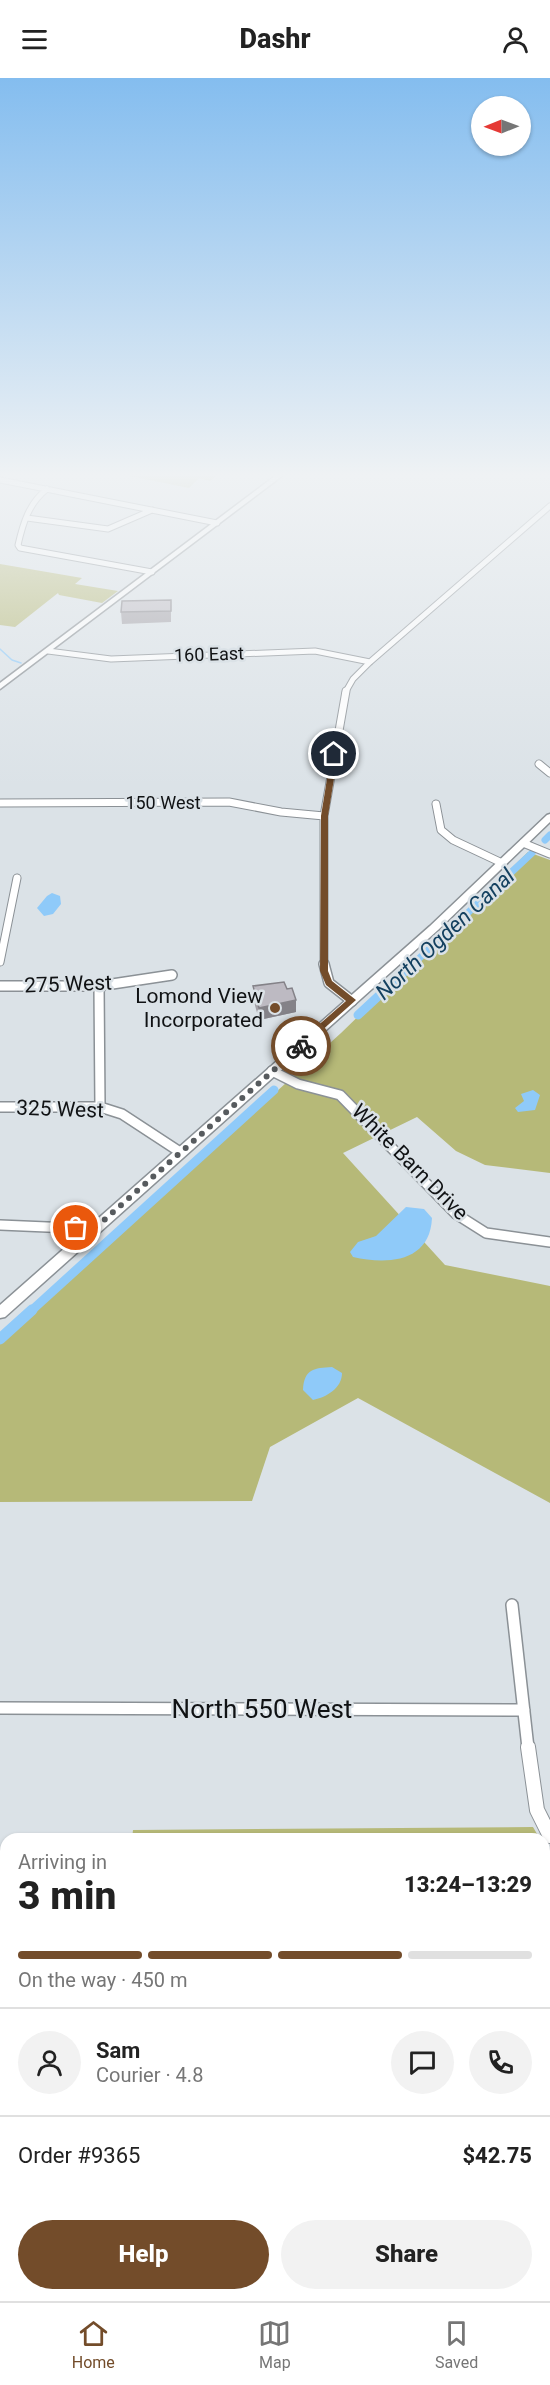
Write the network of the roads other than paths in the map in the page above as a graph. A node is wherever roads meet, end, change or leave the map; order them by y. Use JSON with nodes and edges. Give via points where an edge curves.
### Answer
{"nodes":[{"id":1,"x":142,"y":580,"type":"edge"},
{"id":2,"x":465,"y":580,"type":"edge"},
{"id":3,"x":48,"y":651,"type":"junction"},
{"id":4,"x":370,"y":662,"type":"junction"},
{"id":5,"x":0,"y":687,"type":"edge"},
{"id":6,"x":539,"y":764,"type":"dead end"},
{"id":7,"x":550,"y":773,"type":"edge"},
{"id":8,"x":0,"y":803,"type":"edge"},
{"id":9,"x":436,"y":804,"type":"dead end"},
{"id":10,"x":324,"y":816,"type":"junction"},
{"id":11,"x":550,"y":818,"type":"edge"},
{"id":12,"x":523,"y":843,"type":"junction"},
{"id":13,"x":550,"y":854,"type":"edge"},
{"id":14,"x":502,"y":863,"type":"junction"},
{"id":15,"x":17,"y":878,"type":"dead end"},
{"id":16,"x":0,"y":962,"type":"edge"},
{"id":17,"x":172,"y":975,"type":"dead end"},
{"id":18,"x":0,"y":986,"type":"edge"},
{"id":19,"x":99,"y":986,"type":"junction"},
{"id":20,"x":352,"y":1000,"type":"junction"},
{"id":21,"x":273,"y":1071,"type":"junction"},
{"id":22,"x":0,"y":1107,"type":"edge"},
{"id":23,"x":100,"y":1107,"type":"junction"},
{"id":24,"x":180,"y":1152,"type":"junction"},
{"id":25,"x":0,"y":1225,"type":"edge"},
{"id":26,"x":94,"y":1229,"type":"junction"},
{"id":27,"x":550,"y":1242,"type":"edge"},
{"id":28,"x":0,"y":1312,"type":"edge"},
{"id":29,"x":512,"y":1605,"type":"dead end"},
{"id":30,"x":0,"y":1708,"type":"edge"},
{"id":31,"x":524,"y":1710,"type":"junction"},
{"id":32,"x":548,"y":1833,"type":"edge"}],
"edges":[{"from":1,"to":3,"type":"street"},
{"from":2,"to":4,"type":"street"},
{"from":3,"to":4,"type":"street","name":"160 East","via":[[111,658],[325,651]]},
{"from":3,"to":5,"type":"street"},
{"from":4,"to":10,"type":"street","via":[[345,692]]},
{"from":6,"to":7,"type":"street"},
{"from":8,"to":10,"type":"street","name":"150 West","via":[[229,802]]},
{"from":9,"to":14,"type":"street","via":[[441,830],[453,840]]},
{"from":10,"to":20,"type":"street","via":[[324,971],[329,983]]},
{"from":11,"to":12,"type":"street"},
{"from":12,"to":13,"type":"street"},
{"from":12,"to":14,"type":"street"},
{"from":14,"to":20,"type":"street"},
{"from":15,"to":16,"type":"street"},
{"from":17,"to":19,"type":"street","name":"275 West"},
{"from":18,"to":19,"type":"street","name":"275 West"},
{"from":19,"to":23,"type":"street"},
{"from":20,"to":21,"type":"street"},
{"from":21,"to":24,"type":"street"},
{"from":21,"to":27,"type":"street","name":"White Barn Drive","via":[[298,1084],[340,1095],[456,1214],[486,1233]]},
{"from":22,"to":23,"type":"street","name":"325 West"},
{"from":23,"to":24,"type":"street","name":"325 West","via":[[122,1114]]},
{"from":24,"to":26,"type":"street"},
{"from":25,"to":26,"type":"street"},
{"from":26,"to":28,"type":"street"},
{"from":29,"to":31,"type":"street"},
{"from":30,"to":31,"type":"street","name":"North 550 West"},
{"from":31,"to":32,"type":"street","via":[[537,1810]]}]}
